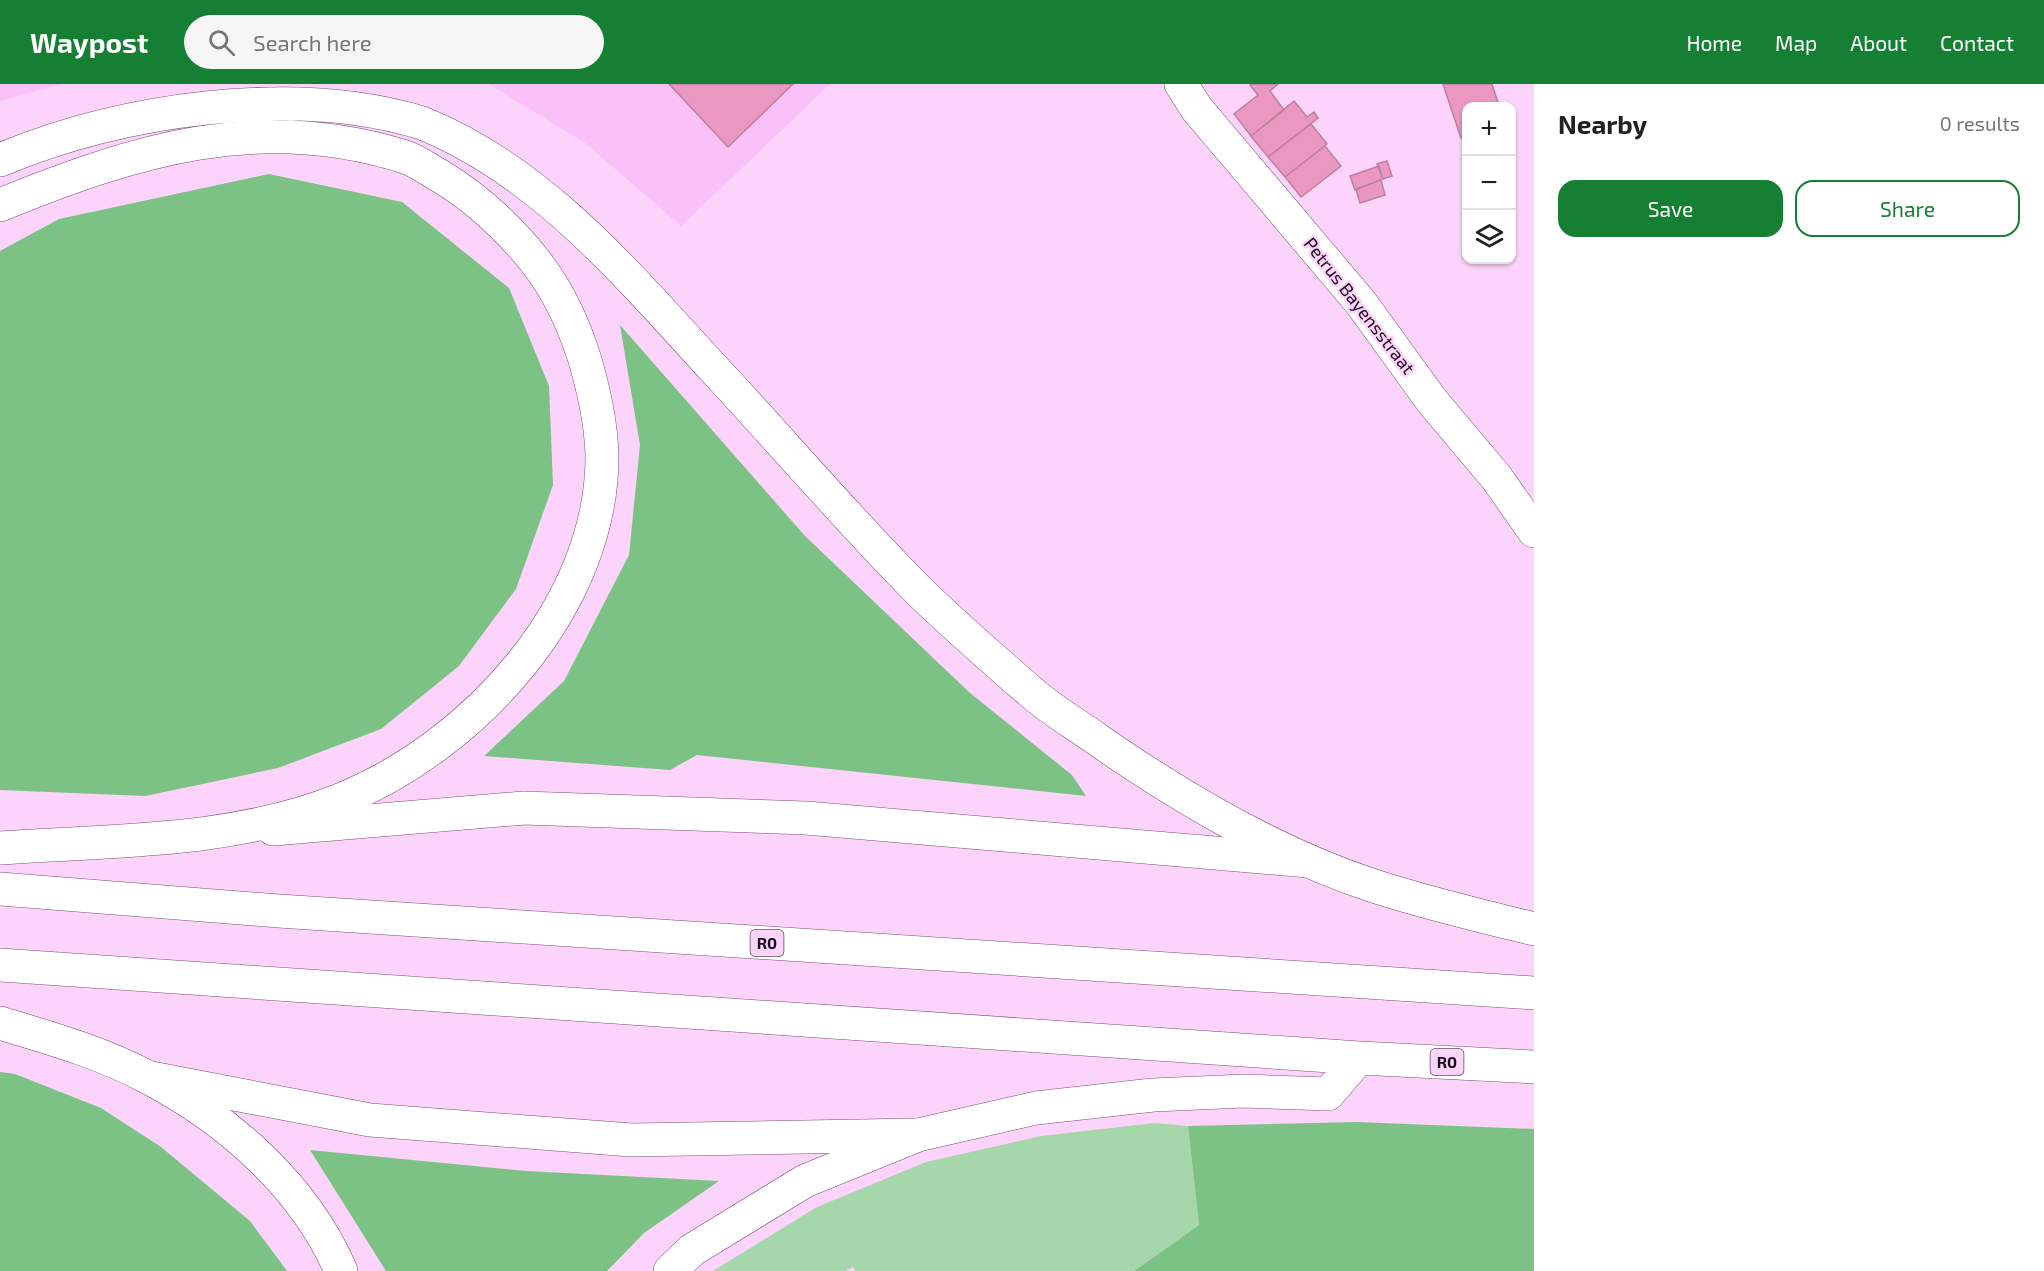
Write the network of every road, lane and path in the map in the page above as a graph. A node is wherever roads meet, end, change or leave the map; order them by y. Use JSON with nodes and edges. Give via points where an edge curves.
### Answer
{"nodes":[{"id":1,"x":1181,"y":84,"type":"edge"},
{"id":2,"x":0,"y":160,"type":"edge"},
{"id":3,"x":0,"y":205,"type":"edge"},
{"id":4,"x":1534,"y":531,"type":"edge"},
{"id":5,"x":206,"y":835,"type":"junction"},
{"id":6,"x":0,"y":848,"type":"edge"},
{"id":7,"x":1312,"y":862,"type":"junction"},
{"id":8,"x":0,"y":889,"type":"edge"},
{"id":9,"x":1534,"y":929,"type":"edge"},
{"id":10,"x":0,"y":965,"type":"edge"},
{"id":11,"x":1534,"y":993,"type":"edge"},
{"id":12,"x":0,"y":1023,"type":"edge"},
{"id":13,"x":1359,"y":1058,"type":"junction"},
{"id":14,"x":1534,"y":1067,"type":"edge"},
{"id":15,"x":149,"y":1077,"type":"junction"},
{"id":16,"x":918,"y":1135,"type":"junction"},
{"id":17,"x":341,"y":1271,"type":"edge"},
{"id":18,"x":670,"y":1271,"type":"edge"}],
"edges":[{"from":1,"to":4,"type":"main road","name":"Petrus Bayensstraat","via":[[1197,109],[1361,303]]},
{"from":2,"to":7,"type":"main road","via":[[93,128],[161,113],[221,103],[289,99],[356,106],[421,123],[485,156],[546,196],[642,291],[921,593],[1035,695],[1150,776]]},
{"from":3,"to":5,"type":"main road","via":[[81,172],[162,148],[234,137],[286,136],[350,142],[410,158],[466,192],[508,227],[545,274],[575,330],[596,394],[602,456],[594,519],[573,585],[533,651],[492,698],[445,739],[401,769],[341,799],[277,821]]},
{"from":5,"to":6,"type":"main road"},
{"from":5,"to":7,"type":"main road","via":[[524,808],[806,818]]},
{"from":7,"to":9,"type":"main road","via":[[1372,886]]},
{"from":8,"to":11,"type":"main road","number":"R0","via":[[291,912]]},
{"from":10,"to":13,"type":"main road","number":"R0"},
{"from":12,"to":15,"type":"main road","via":[[60,1040]]},
{"from":13,"to":14,"type":"main road","number":"R0"},
{"from":13,"to":16,"type":"main road","via":[[1328,1094],[1244,1091],[1153,1095],[1036,1108]]},
{"from":15,"to":16,"type":"main road","via":[[370,1120],[631,1140]]},
{"from":15,"to":17,"type":"main road","via":[[234,1132],[285,1183],[333,1251]]},
{"from":16,"to":18,"type":"main road","via":[[805,1181],[692,1250]]}]}
